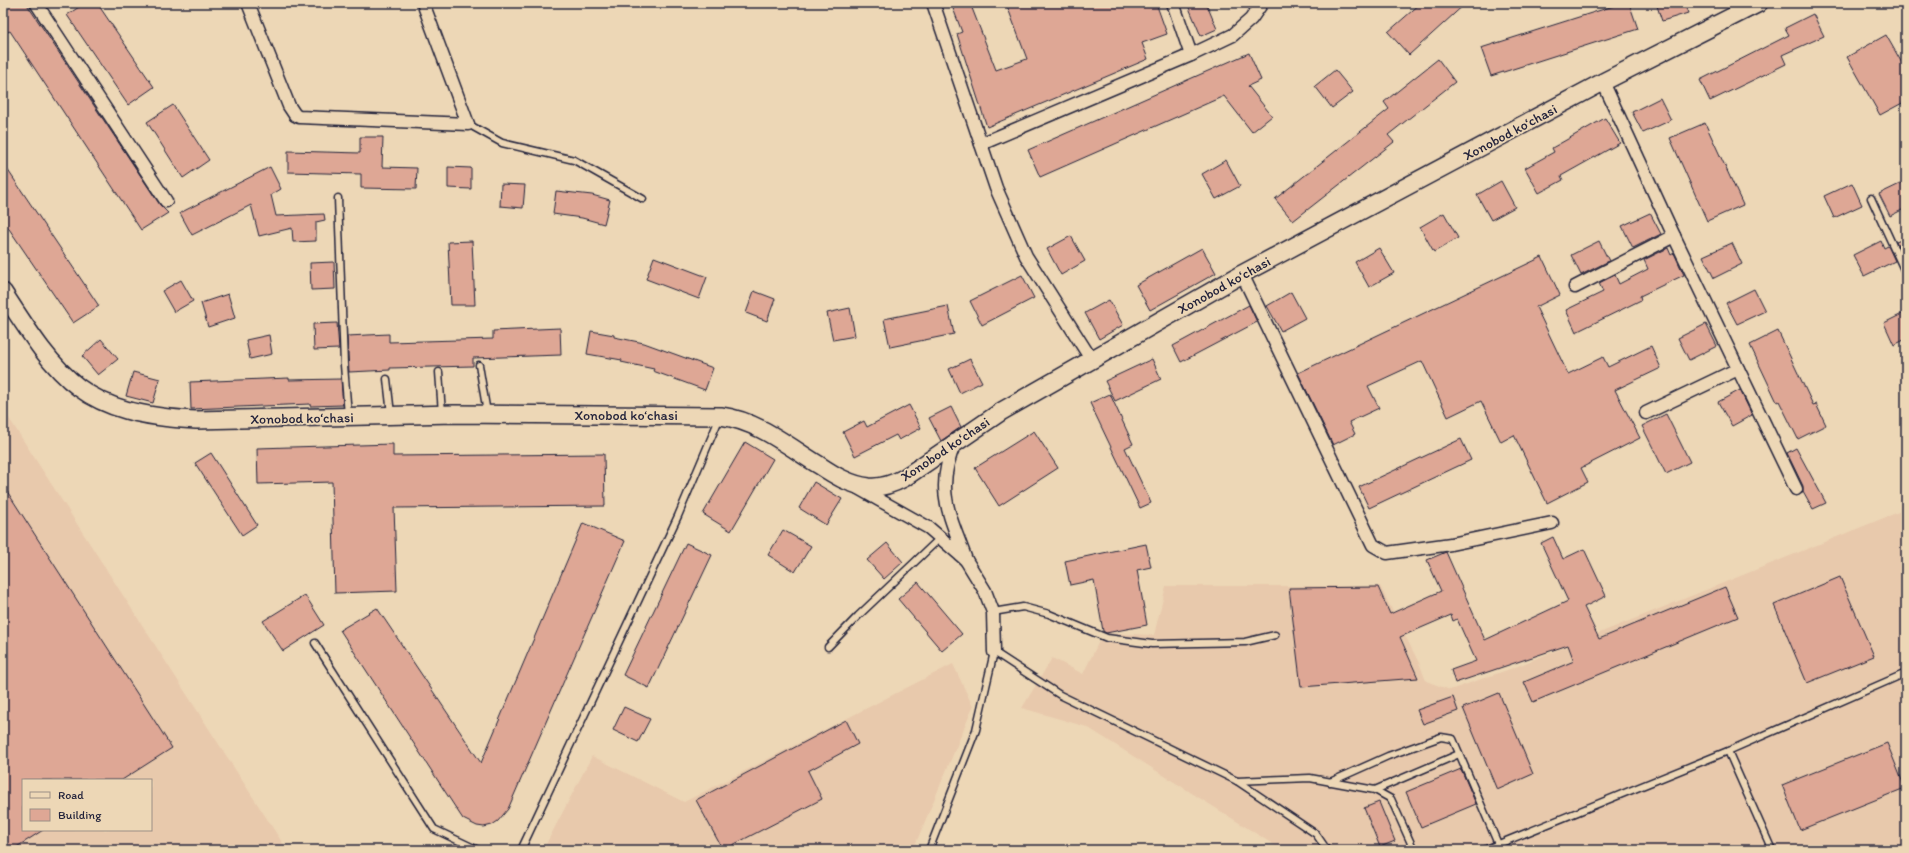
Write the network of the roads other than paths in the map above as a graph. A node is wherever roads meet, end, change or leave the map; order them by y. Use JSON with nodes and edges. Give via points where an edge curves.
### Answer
{"nodes":[{"id":1,"x":36,"y":3,"type":"edge"},
{"id":2,"x":248,"y":3,"type":"edge"},
{"id":3,"x":423,"y":3,"type":"edge"},
{"id":4,"x":933,"y":3,"type":"edge"},
{"id":5,"x":1173,"y":3,"type":"edge"},
{"id":6,"x":1262,"y":3,"type":"edge"},
{"id":7,"x":1759,"y":3,"type":"edge"},
{"id":8,"x":1191,"y":55,"type":"junction"},
{"id":9,"x":1603,"y":82,"type":"junction"},
{"id":10,"x":468,"y":124,"type":"junction"},
{"id":11,"x":981,"y":144,"type":"junction"},
{"id":12,"x":338,"y":198,"type":"dead end"},
{"id":13,"x":1871,"y":198,"type":"dead end"},
{"id":14,"x":643,"y":199,"type":"dead end"},
{"id":15,"x":166,"y":201,"type":"dead end"},
{"id":16,"x":1674,"y":236,"type":"junction"},
{"id":17,"x":1242,"y":274,"type":"junction"},
{"id":18,"x":1906,"y":274,"type":"edge"},
{"id":19,"x":1575,"y":287,"type":"dead end"},
{"id":20,"x":3,"y":292,"type":"edge"},
{"id":21,"x":1091,"y":359,"type":"junction"},
{"id":22,"x":479,"y":365,"type":"dead end"},
{"id":23,"x":1738,"y":369,"type":"junction"},
{"id":24,"x":438,"y":372,"type":"dead end"},
{"id":25,"x":387,"y":379,"type":"dead end"},
{"id":26,"x":1646,"y":413,"type":"dead end"},
{"id":27,"x":442,"y":414,"type":"junction"},
{"id":28,"x":487,"y":414,"type":"junction"},
{"id":29,"x":391,"y":416,"type":"junction"},
{"id":30,"x":721,"y":416,"type":"junction"},
{"id":31,"x":348,"y":417,"type":"junction"},
{"id":32,"x":955,"y":443,"type":"junction"},
{"id":33,"x":842,"y":479,"type":"junction"},
{"id":34,"x":1796,"y":489,"type":"dead end"},
{"id":35,"x":1552,"y":523,"type":"dead end"},
{"id":36,"x":940,"y":538,"type":"junction"},
{"id":37,"x":966,"y":560,"type":"junction"},
{"id":38,"x":993,"y":612,"type":"junction"},
{"id":39,"x":1275,"y":635,"type":"dead end"},
{"id":40,"x":315,"y":643,"type":"dead end"},
{"id":41,"x":828,"y":647,"type":"dead end"},
{"id":42,"x":994,"y":652,"type":"junction"},
{"id":43,"x":1906,"y":673,"type":"edge"},
{"id":44,"x":1728,"y":751,"type":"junction"},
{"id":45,"x":1459,"y":754,"type":"junction"},
{"id":46,"x":1237,"y":781,"type":"junction"},
{"id":47,"x":1330,"y":782,"type":"junction"},
{"id":48,"x":1375,"y":790,"type":"junction"},
{"id":49,"x":1498,"y":844,"type":"junction"},
{"id":50,"x":478,"y":850,"type":"edge"},
{"id":51,"x":521,"y":850,"type":"edge"},
{"id":52,"x":929,"y":850,"type":"edge"},
{"id":53,"x":1327,"y":850,"type":"edge"},
{"id":54,"x":1414,"y":850,"type":"edge"},
{"id":55,"x":1484,"y":850,"type":"edge"},
{"id":56,"x":1772,"y":850,"type":"edge"}],
"edges":[{"from":1,"to":15,"type":"street"},
{"from":2,"to":10,"type":"street","via":[[289,106],[299,118]]},
{"from":3,"to":10,"type":"street"},
{"from":4,"to":11,"type":"street"},
{"from":5,"to":8,"type":"street"},
{"from":6,"to":8,"type":"street","via":[[1251,19],[1233,35]]},
{"from":7,"to":9,"type":"main road","name":"Xonobod koʻchasi"},
{"from":8,"to":11,"type":"street"},
{"from":9,"to":16,"type":"street"},
{"from":9,"to":17,"type":"main road","name":"Xonobod koʻchasi"},
{"from":10,"to":14,"type":"lane","via":[[502,143],[574,160]]},
{"from":11,"to":21,"type":"street","via":[[996,188],[1026,256]]},
{"from":12,"to":31,"type":"lane"},
{"from":13,"to":18,"type":"lane"},
{"from":16,"to":19,"type":"street"},
{"from":16,"to":23,"type":"street"},
{"from":17,"to":21,"type":"main road","name":"Xonobod koʻchasi"},
{"from":17,"to":35,"type":"street","via":[[1373,545],[1388,553],[1452,544]]},
{"from":20,"to":31,"type":"main road","name":"Xonobod koʻchasi","via":[[58,371],[89,395],[111,406],[147,416],[196,420]]},
{"from":21,"to":32,"type":"main road","name":"Xonobod koʻchasi","via":[[1002,411]]},
{"from":22,"to":28,"type":"lane"},
{"from":23,"to":26,"type":"street"},
{"from":23,"to":34,"type":"street"},
{"from":24,"to":27,"type":"lane"},
{"from":25,"to":29,"type":"lane"},
{"from":27,"to":28,"type":"main road","name":"Xonobod koʻchasi"},
{"from":27,"to":29,"type":"main road","name":"Xonobod koʻchasi"},
{"from":28,"to":30,"type":"main road","name":"Xonobod koʻchasi"},
{"from":29,"to":31,"type":"main road","name":"Xonobod koʻchasi"},
{"from":30,"to":33,"type":"main road","name":"Xonobod koʻchasi","via":[[733,417],[756,426]]},
{"from":30,"to":51,"type":"lane","via":[[678,516]]},
{"from":32,"to":33,"type":"main road","name":"Xonobod koʻchasi","via":[[904,478],[887,486],[869,487]]},
{"from":32,"to":37,"type":"street","via":[[945,472],[943,487],[945,502]]},
{"from":33,"to":36,"type":"street","via":[[910,516]]},
{"from":36,"to":37,"type":"street"},
{"from":36,"to":41,"type":"lane"},
{"from":37,"to":38,"type":"street"},
{"from":38,"to":39,"type":"lane","via":[[1023,606],[1107,638],[1152,644],[1245,642]]},
{"from":38,"to":42,"type":"street"},
{"from":40,"to":50,"type":"lane","via":[[434,829]]},
{"from":42,"to":46,"type":"lane","via":[[1060,695]]},
{"from":42,"to":52,"type":"lane","via":[[976,730]]},
{"from":43,"to":44,"type":"lane"},
{"from":44,"to":49,"type":"lane"},
{"from":44,"to":56,"type":"lane"},
{"from":45,"to":47,"type":"lane","via":[[1453,740],[1442,737],[1388,756]]},
{"from":45,"to":48,"type":"lane"},
{"from":45,"to":49,"type":"lane"},
{"from":46,"to":47,"type":"lane","via":[[1310,778]]},
{"from":46,"to":53,"type":"lane","via":[[1316,834]]},
{"from":47,"to":48,"type":"lane"},
{"from":48,"to":54,"type":"lane","via":[[1391,799]]},
{"from":49,"to":55,"type":"lane"}]}
